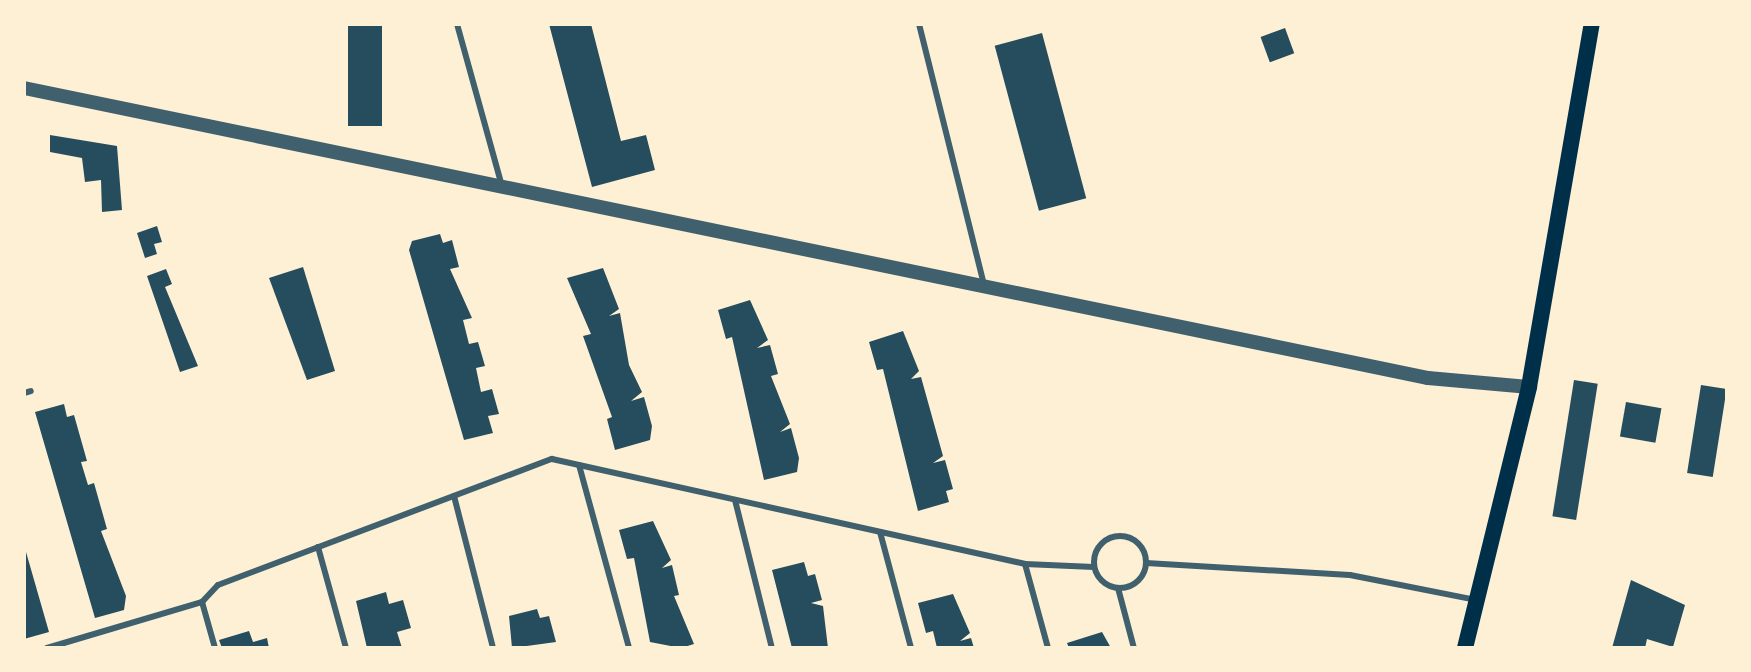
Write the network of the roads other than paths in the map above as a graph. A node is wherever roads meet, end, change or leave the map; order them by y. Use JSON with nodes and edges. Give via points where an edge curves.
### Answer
{"nodes":[{"id":1,"x":457,"y":24,"type":"edge"},
{"id":2,"x":919,"y":24,"type":"edge"},
{"id":3,"x":1592,"y":24,"type":"edge"},
{"id":4,"x":24,"y":88,"type":"edge"},
{"id":5,"x":503,"y":191,"type":"junction"},
{"id":6,"x":983,"y":281,"type":"junction"},
{"id":7,"x":1529,"y":387,"type":"junction"},
{"id":8,"x":579,"y":465,"type":"junction"},
{"id":9,"x":454,"y":496,"type":"junction"},
{"id":10,"x":735,"y":500,"type":"junction"},
{"id":11,"x":880,"y":532,"type":"junction"},
{"id":12,"x":318,"y":547,"type":"junction"},
{"id":13,"x":1146,"y":563,"type":"junction"},
{"id":14,"x":1025,"y":564,"type":"junction"},
{"id":15,"x":1094,"y":567,"type":"junction"},
{"id":16,"x":1118,"y":588,"type":"junction"},
{"id":17,"x":1477,"y":600,"type":"junction"},
{"id":18,"x":202,"y":602,"type":"junction"},
{"id":19,"x":47,"y":648,"type":"edge"},
{"id":20,"x":215,"y":648,"type":"edge"},
{"id":21,"x":346,"y":648,"type":"edge"},
{"id":22,"x":493,"y":648,"type":"edge"},
{"id":23,"x":629,"y":648,"type":"edge"},
{"id":24,"x":772,"y":648,"type":"edge"},
{"id":25,"x":911,"y":648,"type":"edge"},
{"id":26,"x":1048,"y":648,"type":"edge"},
{"id":27,"x":1134,"y":648,"type":"edge"},
{"id":28,"x":1465,"y":648,"type":"edge"}],
"edges":[{"from":1,"to":5,"type":"lane"},
{"from":2,"to":6,"type":"lane"},
{"from":3,"to":7,"type":"main road"},
{"from":4,"to":5,"type":"street"},
{"from":5,"to":6,"type":"street"},
{"from":6,"to":7,"type":"street","via":[[1428,378]]},
{"from":7,"to":17,"type":"main road"},
{"from":8,"to":9,"type":"lane","via":[[552,459]]},
{"from":8,"to":10,"type":"lane"},
{"from":8,"to":23,"type":"lane"},
{"from":9,"to":12,"type":"lane"},
{"from":9,"to":22,"type":"lane"},
{"from":10,"to":11,"type":"lane"},
{"from":10,"to":24,"type":"lane"},
{"from":11,"to":14,"type":"lane"},
{"from":11,"to":25,"type":"lane"},
{"from":12,"to":18,"type":"lane","via":[[218,585]]},
{"from":12,"to":21,"type":"lane"},
{"from":13,"to":15,"type":"lane","via":[[1134,539],[1115,536],[1098,547]]},
{"from":13,"to":16,"type":"lane","via":[[1135,584]]},
{"from":13,"to":17,"type":"lane","via":[[1350,575]]},
{"from":14,"to":15,"type":"lane"},
{"from":14,"to":26,"type":"lane"},
{"from":15,"to":16,"type":"lane"},
{"from":16,"to":27,"type":"lane"},
{"from":17,"to":28,"type":"main road"},
{"from":18,"to":19,"type":"lane"},
{"from":18,"to":20,"type":"lane"}]}
